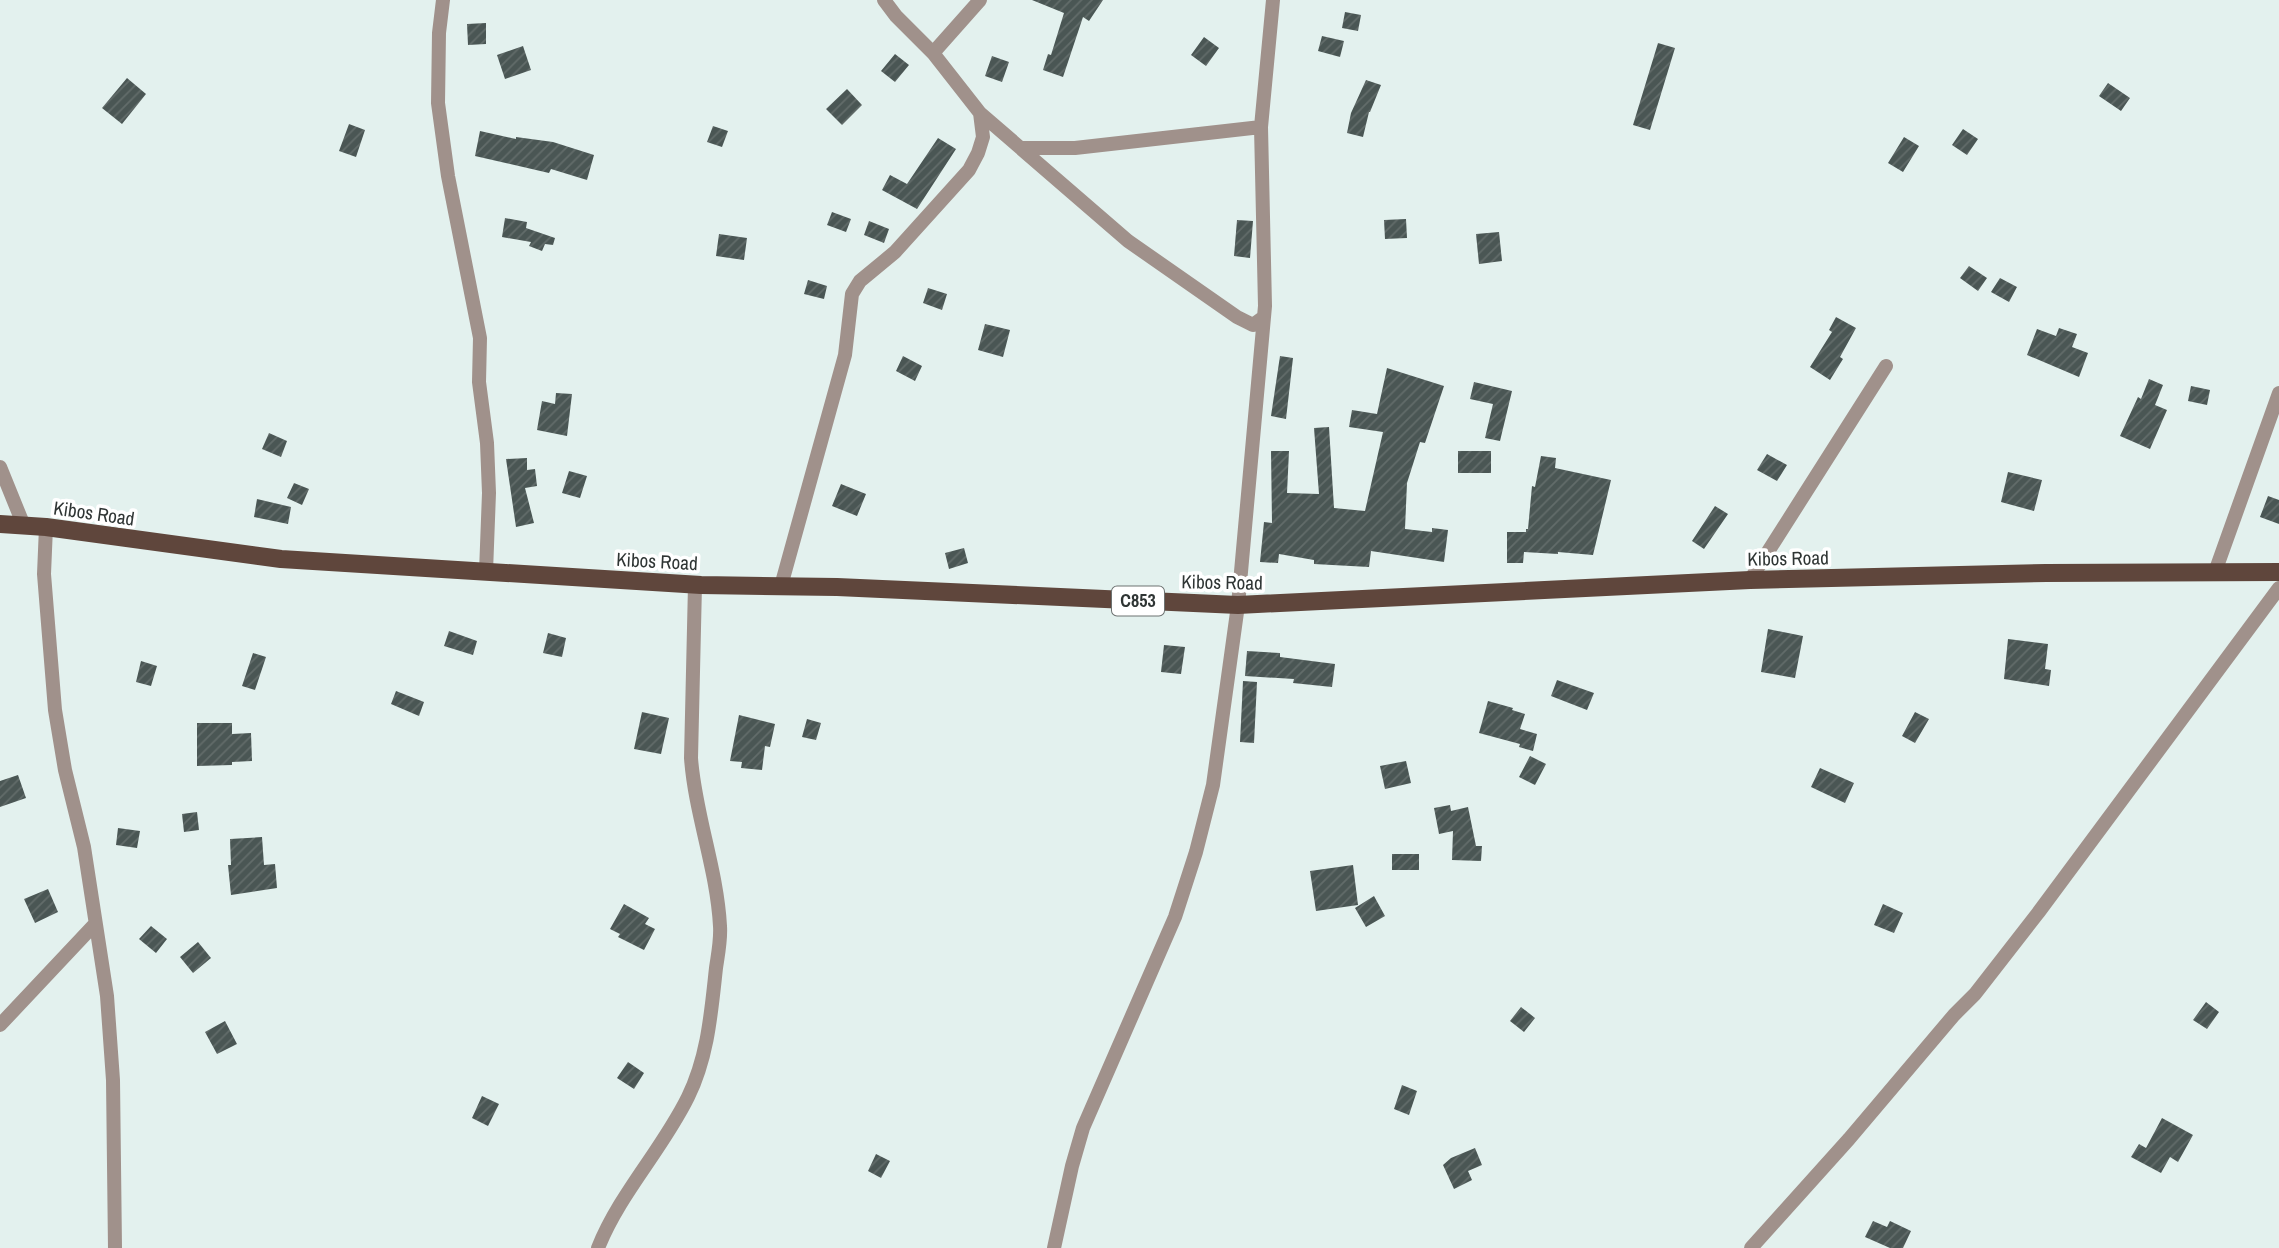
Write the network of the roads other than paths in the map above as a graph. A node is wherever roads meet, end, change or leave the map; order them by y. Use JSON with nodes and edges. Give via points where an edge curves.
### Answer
{"nodes":[{"id":1,"x":443,"y":0,"type":"edge"},
{"id":2,"x":884,"y":0,"type":"edge"},
{"id":3,"x":981,"y":0,"type":"edge"},
{"id":4,"x":1273,"y":0,"type":"edge"},
{"id":5,"x":933,"y":52,"type":"junction"},
{"id":6,"x":979,"y":113,"type":"junction"},
{"id":7,"x":1261,"y":127,"type":"junction"},
{"id":8,"x":1021,"y":148,"type":"junction"},
{"id":9,"x":1264,"y":317,"type":"junction"},
{"id":10,"x":1886,"y":366,"type":"dead end"},
{"id":11,"x":2279,"y":393,"type":"edge"},
{"id":12,"x":0,"y":467,"type":"edge"},
{"id":13,"x":0,"y":524,"type":"edge"},
{"id":14,"x":24,"y":526,"type":"junction"},
{"id":15,"x":46,"y":527,"type":"junction"},
{"id":16,"x":486,"y":572,"type":"junction"},
{"id":17,"x":2215,"y":572,"type":"junction"},
{"id":18,"x":2279,"y":572,"type":"edge"},
{"id":19,"x":1749,"y":580,"type":"junction"},
{"id":20,"x":695,"y":584,"type":"junction"},
{"id":21,"x":781,"y":586,"type":"junction"},
{"id":22,"x":2279,"y":588,"type":"edge"},
{"id":23,"x":1238,"y":605,"type":"junction"},
{"id":24,"x":95,"y":924,"type":"junction"},
{"id":25,"x":0,"y":1025,"type":"edge"},
{"id":26,"x":115,"y":1248,"type":"edge"},
{"id":27,"x":598,"y":1248,"type":"edge"},
{"id":28,"x":1054,"y":1248,"type":"edge"},
{"id":29,"x":1752,"y":1248,"type":"edge"}],
"edges":[{"from":1,"to":16,"type":"street","via":[[438,103],[480,338],[479,382],[489,493]]},
{"from":2,"to":5,"type":"street"},
{"from":3,"to":5,"type":"street"},
{"from":4,"to":7,"type":"street"},
{"from":5,"to":6,"type":"street"},
{"from":6,"to":8,"type":"street"},
{"from":6,"to":21,"type":"street","via":[[983,137],[968,170],[852,294],[845,355]]},
{"from":7,"to":8,"type":"street","via":[[1075,148]]},
{"from":7,"to":9,"type":"street"},
{"from":8,"to":9,"type":"street","via":[[1128,241],[1237,317],[1254,325]]},
{"from":9,"to":23,"type":"street"},
{"from":10,"to":19,"type":"street"},
{"from":11,"to":17,"type":"street"},
{"from":12,"to":14,"type":"street"},
{"from":13,"to":14,"type":"main road","name":"Kibos Road","number":"C853"},
{"from":14,"to":15,"type":"main road","name":"Kibos Road","number":"C853"},
{"from":15,"to":16,"type":"main road","name":"Kibos Road","number":"C853","via":[[281,559]]},
{"from":15,"to":24,"type":"street","via":[[44,574],[55,710]]},
{"from":16,"to":20,"type":"main road","name":"Kibos Road","number":"C853"},
{"from":17,"to":18,"type":"main road","name":"Kibos Road","number":"C853"},
{"from":17,"to":19,"type":"main road","name":"Kibos Road","number":"C853"},
{"from":19,"to":23,"type":"main road","name":"Kibos Road","number":"C853"},
{"from":20,"to":21,"type":"main road","name":"Kibos Road","number":"C853"},
{"from":20,"to":27,"type":"street","via":[[691,758],[720,925],[709,1032],[688,1098],[617,1207]]},
{"from":21,"to":23,"type":"main road","name":"Kibos Road","number":"C853"},
{"from":22,"to":29,"type":"street","via":[[1975,994]]},
{"from":23,"to":28,"type":"street","via":[[1213,785],[1196,852],[1175,916],[1083,1128]]},
{"from":24,"to":25,"type":"street"},
{"from":24,"to":26,"type":"street","via":[[107,996],[113,1080]]}]}
